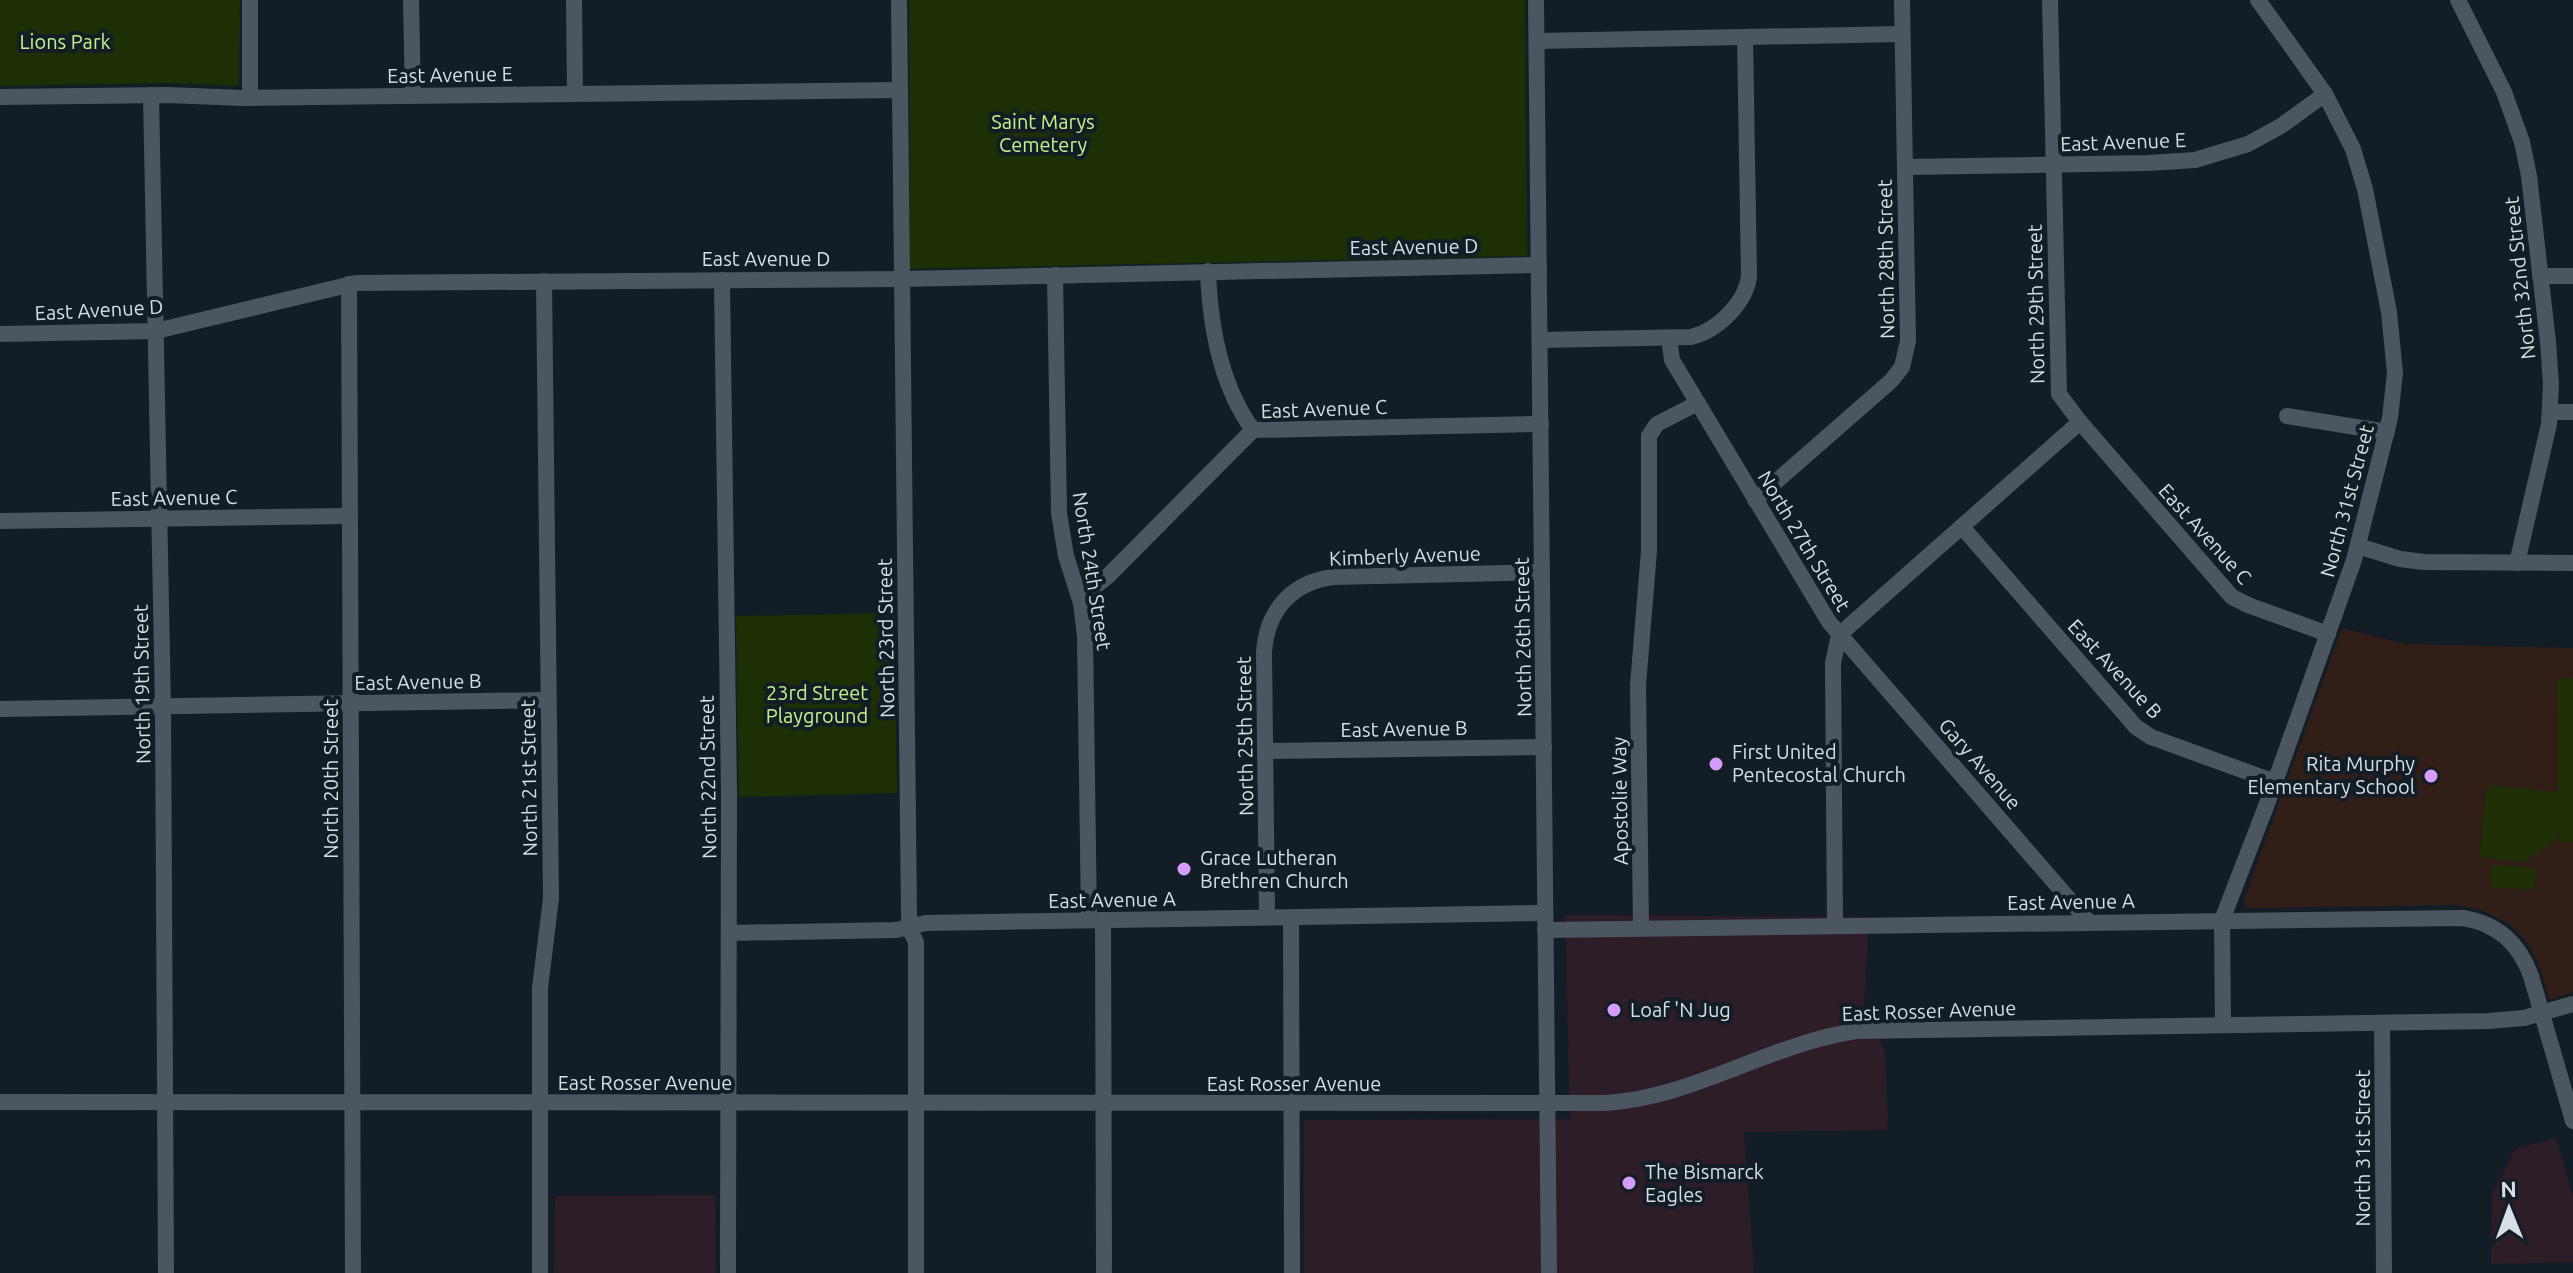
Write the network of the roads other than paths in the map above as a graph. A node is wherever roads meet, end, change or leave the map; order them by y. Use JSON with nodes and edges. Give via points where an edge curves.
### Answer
{"nodes":[{"id":1,"x":250,"y":0,"type":"edge"},
{"id":2,"x":411,"y":0,"type":"edge"},
{"id":3,"x":574,"y":0,"type":"edge"},
{"id":4,"x":899,"y":0,"type":"edge"},
{"id":5,"x":1536,"y":0,"type":"edge"},
{"id":6,"x":1902,"y":0,"type":"edge"},
{"id":7,"x":2050,"y":0,"type":"edge"},
{"id":8,"x":2258,"y":0,"type":"edge"},
{"id":9,"x":2458,"y":0,"type":"edge"},
{"id":10,"x":1902,"y":34,"type":"junction"},
{"id":11,"x":1745,"y":37,"type":"junction"},
{"id":12,"x":1537,"y":41,"type":"junction"},
{"id":13,"x":900,"y":90,"type":"junction"},
{"id":14,"x":575,"y":93,"type":"junction"},
{"id":15,"x":2325,"y":94,"type":"junction"},
{"id":16,"x":151,"y":95,"type":"junction"},
{"id":17,"x":413,"y":96,"type":"junction"},
{"id":18,"x":0,"y":97,"type":"edge"},
{"id":19,"x":250,"y":98,"type":"junction"},
{"id":20,"x":2053,"y":165,"type":"junction"},
{"id":21,"x":1905,"y":167,"type":"junction"},
{"id":22,"x":1539,"y":265,"type":"junction"},
{"id":23,"x":1208,"y":271,"type":"junction"},
{"id":24,"x":1055,"y":275,"type":"junction"},
{"id":25,"x":2540,"y":276,"type":"junction"},
{"id":26,"x":2573,"y":276,"type":"edge"},
{"id":27,"x":902,"y":279,"type":"junction"},
{"id":28,"x":722,"y":280,"type":"junction"},
{"id":29,"x":544,"y":281,"type":"junction"},
{"id":30,"x":349,"y":284,"type":"junction"},
{"id":31,"x":156,"y":331,"type":"junction"},
{"id":32,"x":0,"y":334,"type":"edge"},
{"id":33,"x":1669,"y":338,"type":"junction"},
{"id":34,"x":1540,"y":340,"type":"junction"},
{"id":35,"x":1698,"y":403,"type":"junction"},
{"id":36,"x":2550,"y":412,"type":"junction"},
{"id":37,"x":2573,"y":412,"type":"edge"},
{"id":38,"x":2287,"y":416,"type":"dead end"},
{"id":39,"x":2080,"y":422,"type":"junction"},
{"id":40,"x":1541,"y":424,"type":"junction"},
{"id":41,"x":1253,"y":430,"type":"junction"},
{"id":42,"x":2387,"y":432,"type":"junction"},
{"id":43,"x":1755,"y":500,"type":"junction"},
{"id":44,"x":349,"y":516,"type":"junction"},
{"id":45,"x":159,"y":518,"type":"junction"},
{"id":46,"x":0,"y":521,"type":"edge"},
{"id":47,"x":1963,"y":528,"type":"junction"},
{"id":48,"x":2358,"y":546,"type":"junction"},
{"id":49,"x":2517,"y":563,"type":"junction"},
{"id":50,"x":2573,"y":563,"type":"edge"},
{"id":51,"x":1542,"y":572,"type":"junction"},
{"id":52,"x":1078,"y":593,"type":"junction"},
{"id":53,"x":1278,"y":606,"type":"joint"},
{"id":54,"x":2328,"y":634,"type":"junction"},
{"id":55,"x":1839,"y":635,"type":"junction"},
{"id":56,"x":548,"y":700,"type":"junction"},
{"id":57,"x":351,"y":703,"type":"junction"},
{"id":58,"x":163,"y":706,"type":"junction"},
{"id":59,"x":0,"y":709,"type":"edge"},
{"id":60,"x":1544,"y":747,"type":"junction"},
{"id":61,"x":1265,"y":751,"type":"junction"},
{"id":62,"x":2275,"y":782,"type":"junction"},
{"id":63,"x":1267,"y":917,"type":"junction"},
{"id":64,"x":1291,"y":917,"type":"junction"},
{"id":65,"x":1096,"y":920,"type":"junction"},
{"id":66,"x":2222,"y":920,"type":"junction"},
{"id":67,"x":2088,"y":921,"type":"junction"},
{"id":68,"x":1544,"y":922,"type":"junction"},
{"id":69,"x":1835,"y":925,"type":"junction"},
{"id":70,"x":909,"y":928,"type":"junction"},
{"id":71,"x":1641,"y":928,"type":"junction"},
{"id":72,"x":729,"y":933,"type":"junction"},
{"id":73,"x":2573,"y":1004,"type":"edge"},
{"id":74,"x":2542,"y":1014,"type":"junction"},
{"id":75,"x":2382,"y":1023,"type":"junction"},
{"id":76,"x":2223,"y":1025,"type":"junction"},
{"id":77,"x":0,"y":1102,"type":"edge"},
{"id":78,"x":165,"y":1102,"type":"junction"},
{"id":79,"x":352,"y":1102,"type":"junction"},
{"id":80,"x":539,"y":1102,"type":"junction"},
{"id":81,"x":727,"y":1103,"type":"junction"},
{"id":82,"x":916,"y":1103,"type":"junction"},
{"id":83,"x":1103,"y":1103,"type":"junction"},
{"id":84,"x":1291,"y":1104,"type":"junction"},
{"id":85,"x":1547,"y":1105,"type":"junction"},
{"id":86,"x":2573,"y":1121,"type":"edge"},
{"id":87,"x":166,"y":1273,"type":"edge"},
{"id":88,"x":353,"y":1273,"type":"edge"},
{"id":89,"x":540,"y":1273,"type":"edge"},
{"id":90,"x":728,"y":1273,"type":"edge"},
{"id":91,"x":916,"y":1273,"type":"edge"},
{"id":92,"x":1104,"y":1273,"type":"edge"},
{"id":93,"x":1292,"y":1273,"type":"edge"},
{"id":94,"x":1549,"y":1273,"type":"edge"},
{"id":95,"x":2384,"y":1273,"type":"edge"}],
"edges":[{"from":1,"to":19,"type":"street"},
{"from":2,"to":17,"type":"street"},
{"from":3,"to":14,"type":"street"},
{"from":4,"to":13,"type":"street","name":"North 23rd Street"},
{"from":5,"to":12,"type":"street","name":"North 26th Street"},
{"from":6,"to":10,"type":"street","name":"North 28th Street"},
{"from":7,"to":20,"type":"street","name":"North 29th Street"},
{"from":8,"to":15,"type":"street","name":"North 31st Street"},
{"from":9,"to":25,"type":"street","name":"North 32nd Street","via":[[2504,92],[2522,142]]},
{"from":10,"to":11,"type":"street"},
{"from":10,"to":21,"type":"street","name":"North 28th Street"},
{"from":11,"to":12,"type":"street"},
{"from":11,"to":33,"type":"street","via":[[1745,293],[1708,331]]},
{"from":12,"to":22,"type":"street","name":"North 26th Street"},
{"from":13,"to":14,"type":"street","name":"East Avenue E"},
{"from":13,"to":27,"type":"street","name":"North 23rd Street"},
{"from":14,"to":17,"type":"street","name":"East Avenue E"},
{"from":15,"to":20,"type":"street","name":"East Avenue E","via":[[2264,135],[2213,156],[2162,163]]},
{"from":15,"to":42,"type":"street","name":"North 31st Street","via":[[2362,175],[2389,312],[2395,373]]},
{"from":16,"to":18,"type":"street","name":"East Avenue E"},
{"from":16,"to":19,"type":"street","name":"East Avenue E"},
{"from":16,"to":31,"type":"street","name":"North 19th Street"},
{"from":17,"to":19,"type":"street","name":"East Avenue E"},
{"from":20,"to":21,"type":"street","name":"East Avenue E"},
{"from":20,"to":39,"type":"street","name":"North 29th Street","via":[[2056,384],[2063,403]]},
{"from":21,"to":43,"type":"street","name":"North 28th Street","via":[[1908,341],[1902,367]]},
{"from":22,"to":23,"type":"street","name":"East Avenue D"},
{"from":22,"to":34,"type":"street","name":"North 26th Street"},
{"from":23,"to":24,"type":"street","name":"East Avenue D"},
{"from":23,"to":41,"type":"street","via":[[1218,349]]},
{"from":24,"to":27,"type":"street","name":"East Avenue D"},
{"from":24,"to":52,"type":"street","name":"North 24th Street","via":[[1059,513]]},
{"from":25,"to":26,"type":"street"},
{"from":25,"to":36,"type":"street","name":"North 32nd Street","via":[[2551,368]]},
{"from":27,"to":28,"type":"street","name":"East Avenue D"},
{"from":27,"to":70,"type":"street","name":"North 23rd Street"},
{"from":28,"to":29,"type":"street","name":"East Avenue D"},
{"from":28,"to":72,"type":"street","name":"North 22nd Street"},
{"from":29,"to":30,"type":"street","name":"East Avenue D"},
{"from":29,"to":56,"type":"street","name":"North 21st Street"},
{"from":30,"to":31,"type":"street","name":"East Avenue D"},
{"from":30,"to":44,"type":"street","name":"North 20th Street"},
{"from":31,"to":32,"type":"street","name":"East Avenue D"},
{"from":31,"to":45,"type":"street","name":"North 19th Street"},
{"from":33,"to":34,"type":"street"},
{"from":33,"to":35,"type":"street","name":"North 27th Street","via":[[1672,360]]},
{"from":34,"to":40,"type":"street","name":"North 26th Street"},
{"from":35,"to":43,"type":"street","name":"North 27th Street"},
{"from":35,"to":71,"type":"street","name":"Apostolie Way","via":[[1650,431],[1639,673]]},
{"from":36,"to":37,"type":"street"},
{"from":36,"to":49,"type":"street","name":"North 32nd Street"},
{"from":38,"to":42,"type":"street"},
{"from":39,"to":47,"type":"street"},
{"from":39,"to":54,"type":"street","name":"East Avenue C","via":[[2232,597]]},
{"from":40,"to":41,"type":"street","name":"East Avenue C"},
{"from":40,"to":51,"type":"street","name":"North 26th Street"},
{"from":41,"to":52,"type":"street","name":"East Avenue C","via":[[1107,577]]},
{"from":42,"to":48,"type":"street","name":"North 31st Street"},
{"from":43,"to":55,"type":"street","name":"North 27th Street"},
{"from":44,"to":45,"type":"street","name":"East Avenue C"},
{"from":44,"to":57,"type":"street","name":"North 20th Street"},
{"from":45,"to":46,"type":"street","name":"East Avenue C"},
{"from":45,"to":58,"type":"street","name":"North 19th Street"},
{"from":47,"to":55,"type":"street"},
{"from":47,"to":62,"type":"street","name":"East Avenue B","via":[[2136,727]]},
{"from":48,"to":49,"type":"street","via":[[2424,562]]},
{"from":48,"to":54,"type":"street","name":"North 31st Street"},
{"from":49,"to":50,"type":"street"},
{"from":51,"to":53,"type":"street","name":"Kimberly Avenue","via":[[1321,578],[1296,589]]},
{"from":51,"to":60,"type":"street","name":"North 26th Street"},
{"from":52,"to":65,"type":"street","name":"North 24th Street","via":[[1085,636]]},
{"from":53,"to":61,"type":"street","name":"North 25th Street","via":[[1265,641]]},
{"from":54,"to":62,"type":"street","name":"North 31st Street"},
{"from":55,"to":67,"type":"street","name":"Gary Avenue"},
{"from":55,"to":69,"type":"street","name":"North 27th Street","via":[[1833,663]]},
{"from":56,"to":57,"type":"street","name":"East Avenue B"},
{"from":56,"to":80,"type":"street","name":"North 21st Street","via":[[551,898],[540,988]]},
{"from":57,"to":58,"type":"street","name":"East Avenue B"},
{"from":57,"to":79,"type":"street","name":"North 20th Street"},
{"from":58,"to":59,"type":"street","name":"East Avenue B"},
{"from":58,"to":78,"type":"street","name":"North 19th Street"},
{"from":60,"to":61,"type":"street","name":"East Avenue B"},
{"from":60,"to":68,"type":"street","name":"North 26th Street"},
{"from":61,"to":63,"type":"street","name":"North 25th Street"},
{"from":62,"to":66,"type":"street","name":"North 31st Street"},
{"from":63,"to":64,"type":"street","name":"East Avenue A"},
{"from":63,"to":65,"type":"street","name":"East Avenue A"},
{"from":64,"to":68,"type":"street","name":"East Avenue A"},
{"from":64,"to":84,"type":"street"},
{"from":65,"to":70,"type":"street","name":"East Avenue A","via":[[926,923]]},
{"from":65,"to":83,"type":"street","name":"North 24th Street"},
{"from":66,"to":67,"type":"street","name":"East Avenue A"},
{"from":66,"to":74,"type":"street","name":"East Avenue A","via":[[2477,920],[2502,932],[2522,954]]},
{"from":66,"to":76,"type":"street","name":"North 31st Street"},
{"from":67,"to":69,"type":"street","name":"East Avenue A"},
{"from":68,"to":71,"type":"street","name":"East Avenue A"},
{"from":68,"to":85,"type":"street","name":"North 26th Street"},
{"from":69,"to":71,"type":"street","name":"East Avenue A"},
{"from":70,"to":72,"type":"street","name":"East Avenue A"},
{"from":70,"to":82,"type":"street","name":"North 23rd Street","via":[[916,942]]},
{"from":72,"to":81,"type":"street","name":"North 22nd Street"},
{"from":73,"to":74,"type":"street","name":"East Rosser Avenue"},
{"from":74,"to":75,"type":"street","name":"East Rosser Avenue","via":[[2489,1021]]},
{"from":74,"to":86,"type":"street","name":"East Avenue A"},
{"from":75,"to":76,"type":"street","name":"East Rosser Avenue"},
{"from":75,"to":95,"type":"street","name":"North 31st Street"},
{"from":76,"to":85,"type":"street","name":"East Rosser Avenue","via":[[1856,1031],[1807,1041],[1655,1097]]},
{"from":77,"to":78,"type":"street","name":"East Rosser Avenue"},
{"from":78,"to":79,"type":"street","name":"East Rosser Avenue"},
{"from":78,"to":87,"type":"street","name":"North 19th Street"},
{"from":79,"to":80,"type":"street","name":"East Rosser Avenue"},
{"from":79,"to":88,"type":"street","name":"North 20th Street"},
{"from":80,"to":81,"type":"street","name":"East Rosser Avenue"},
{"from":80,"to":89,"type":"street","name":"North 21st Street"},
{"from":81,"to":82,"type":"street","name":"East Rosser Avenue"},
{"from":81,"to":90,"type":"street","name":"North 22nd Street"},
{"from":82,"to":83,"type":"street","name":"East Rosser Avenue"},
{"from":82,"to":91,"type":"street","name":"North 23rd Street"},
{"from":83,"to":84,"type":"street","name":"East Rosser Avenue"},
{"from":83,"to":92,"type":"street","name":"North 24th Street"},
{"from":84,"to":85,"type":"street","name":"East Rosser Avenue"},
{"from":84,"to":93,"type":"street"},
{"from":85,"to":94,"type":"street","name":"North 26th Street"}]}
